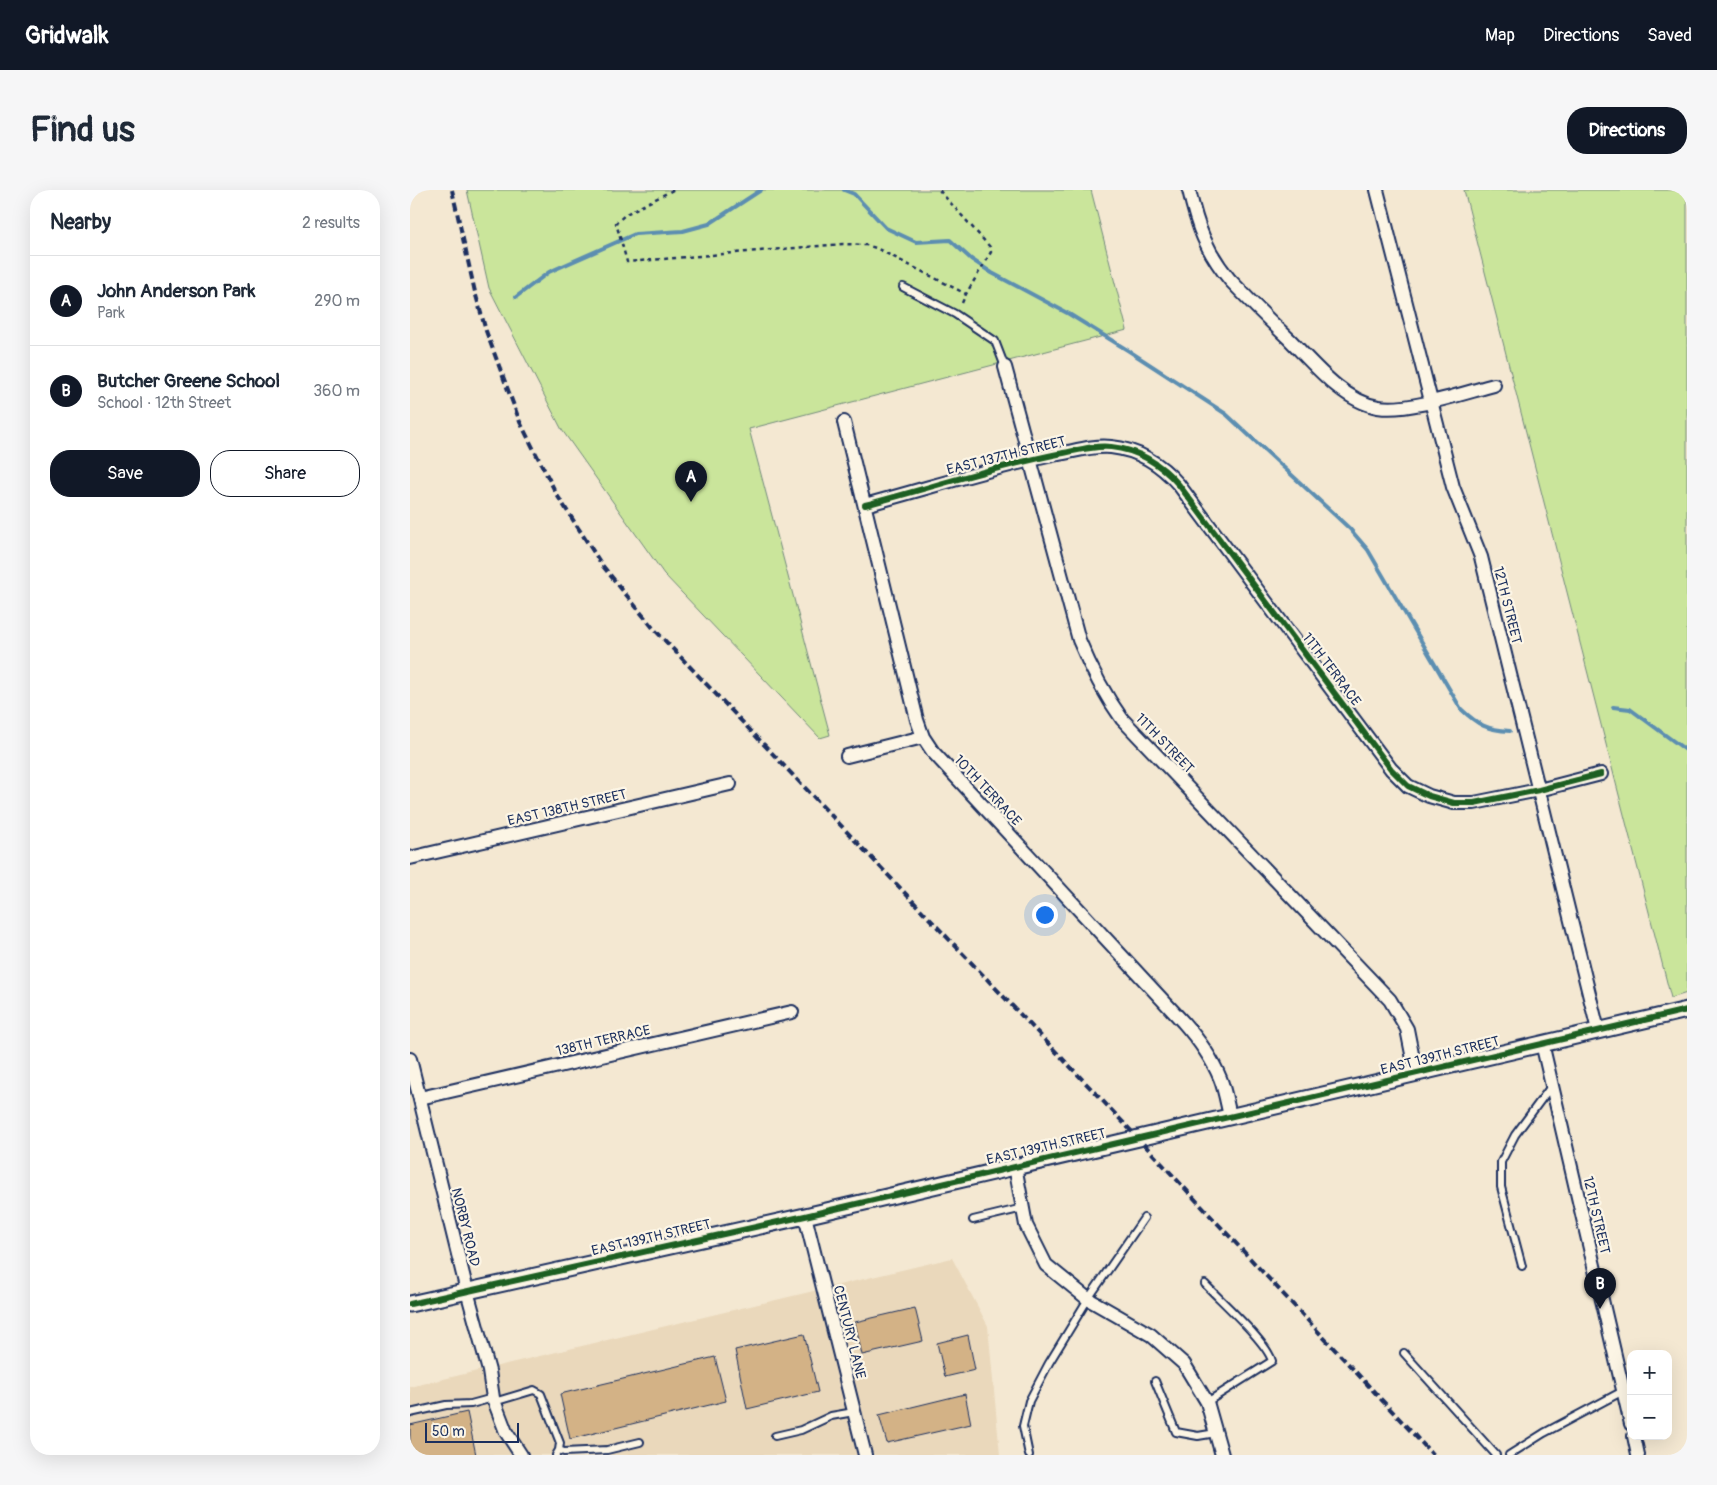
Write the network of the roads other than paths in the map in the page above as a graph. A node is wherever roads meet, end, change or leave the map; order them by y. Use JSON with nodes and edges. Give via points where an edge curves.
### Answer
{"nodes":[{"id":1,"x":1188,"y":190,"type":"edge"},
{"id":2,"x":1377,"y":190,"type":"edge"},
{"id":3,"x":903,"y":287,"type":"dead end"},
{"id":4,"x":1005,"y":367,"type":"joint"},
{"id":5,"x":1494,"y":385,"type":"dead end"},
{"id":6,"x":1431,"y":402,"type":"junction"},
{"id":7,"x":844,"y":422,"type":"dead end"},
{"id":8,"x":1030,"y":460,"type":"junction"},
{"id":9,"x":1152,"y":461,"type":"joint"},
{"id":10,"x":865,"y":505,"type":"junction"},
{"id":11,"x":923,"y":737,"type":"junction"},
{"id":12,"x":847,"y":756,"type":"dead end"},
{"id":13,"x":1601,"y":774,"type":"dead end"},
{"id":14,"x":730,"y":784,"type":"dead end"},
{"id":15,"x":1539,"y":790,"type":"junction"},
{"id":16,"x":410,"y":858,"type":"edge"},
{"id":17,"x":1687,"y":1010,"type":"edge"},
{"id":18,"x":792,"y":1012,"type":"dead end"},
{"id":19,"x":1598,"y":1030,"type":"junction"},
{"id":20,"x":1542,"y":1043,"type":"junction"},
{"id":21,"x":410,"y":1059,"type":"edge"},
{"id":22,"x":1416,"y":1074,"type":"junction"},
{"id":23,"x":1552,"y":1085,"type":"junction"},
{"id":24,"x":420,"y":1098,"type":"junction"},
{"id":25,"x":1230,"y":1116,"type":"junction"},
{"id":26,"x":1015,"y":1166,"type":"junction"},
{"id":27,"x":1023,"y":1208,"type":"junction"},
{"id":28,"x":805,"y":1216,"type":"junction"},
{"id":29,"x":1144,"y":1218,"type":"dead end"},
{"id":30,"x":973,"y":1220,"type":"dead end"},
{"id":31,"x":1522,"y":1266,"type":"dead end"},
{"id":32,"x":1205,"y":1284,"type":"dead end"},
{"id":33,"x":467,"y":1292,"type":"junction"},
{"id":34,"x":1088,"y":1299,"type":"junction"},
{"id":35,"x":410,"y":1304,"type":"edge"},
{"id":36,"x":1404,"y":1353,"type":"dead end"},
{"id":37,"x":1155,"y":1381,"type":"dead end"},
{"id":38,"x":1623,"y":1391,"type":"junction"},
{"id":39,"x":494,"y":1400,"type":"junction"},
{"id":40,"x":1207,"y":1402,"type":"junction"},
{"id":41,"x":1627,"y":1408,"type":"edge"},
{"id":42,"x":854,"y":1412,"type":"junction"},
{"id":43,"x":410,"y":1413,"type":"edge"},
{"id":44,"x":1216,"y":1433,"type":"junction"},
{"id":45,"x":775,"y":1436,"type":"dead end"},
{"id":46,"x":1635,"y":1440,"type":"edge"},
{"id":47,"x":640,"y":1442,"type":"dead end"},
{"id":48,"x":558,"y":1453,"type":"edge"},
{"id":49,"x":520,"y":1455,"type":"edge"},
{"id":50,"x":864,"y":1455,"type":"edge"},
{"id":51,"x":1029,"y":1455,"type":"edge"},
{"id":52,"x":1222,"y":1455,"type":"edge"},
{"id":53,"x":1496,"y":1455,"type":"edge"},
{"id":54,"x":1509,"y":1455,"type":"edge"},
{"id":55,"x":1638,"y":1455,"type":"edge"}],
"edges":[{"from":1,"to":6,"type":"street","via":[[1196,223],[1221,270],[1330,380],[1356,399],[1378,407]]},
{"from":2,"to":6,"type":"street","name":"12TH STREET"},
{"from":3,"to":4,"type":"lane","via":[[954,314],[995,341]]},
{"from":4,"to":8,"type":"street","name":"11TH STREET"},
{"from":5,"to":6,"type":"street"},
{"from":6,"to":15,"type":"street","name":"12TH STREET","via":[[1453,488],[1480,557]]},
{"from":7,"to":10,"type":"street","name":"10TH TERRACE"},
{"from":8,"to":9,"type":"street","name":"EAST 137TH STREET","via":[[1111,447],[1143,455]]},
{"from":8,"to":10,"type":"street","name":"EAST 137TH STREET"},
{"from":8,"to":22,"type":"street","name":"11TH STREET","via":[[1079,640],[1108,700],[1122,719],[1390,1000],[1407,1029]]},
{"from":9,"to":15,"type":"street","name":"11TH TERRACE","via":[[1167,470],[1180,484],[1391,769],[1408,786],[1454,804]]},
{"from":10,"to":11,"type":"street","name":"10TH TERRACE"},
{"from":11,"to":12,"type":"street"},
{"from":11,"to":25,"type":"street","name":"10TH TERRACE","via":[[932,752],[1204,1047],[1221,1080]]},
{"from":13,"to":15,"type":"street"},
{"from":14,"to":16,"type":"street","name":"EAST 138TH STREET"},
{"from":15,"to":19,"type":"street","name":"12TH STREET"},
{"from":17,"to":19,"type":"street","name":"EAST 139TH STREET"},
{"from":18,"to":24,"type":"street","name":"138TH TERRACE"},
{"from":19,"to":20,"type":"street","name":"EAST 139TH STREET"},
{"from":20,"to":22,"type":"street","name":"EAST 139TH STREET"},
{"from":20,"to":23,"type":"street","name":"12TH STREET"},
{"from":21,"to":24,"type":"street","name":"NORBY ROAD"},
{"from":22,"to":25,"type":"street","name":"EAST 139TH STREET"},
{"from":23,"to":31,"type":"lane","via":[[1515,1135],[1501,1162],[1501,1187]]},
{"from":23,"to":38,"type":"street","name":"12TH STREET"},
{"from":24,"to":33,"type":"street","name":"NORBY ROAD"},
{"from":25,"to":26,"type":"street","name":"EAST 139TH STREET"},
{"from":26,"to":27,"type":"street"},
{"from":26,"to":28,"type":"street","name":"EAST 139TH STREET"},
{"from":27,"to":30,"type":"lane"},
{"from":27,"to":34,"type":"street","via":[[1026,1225],[1046,1264]]},
{"from":28,"to":33,"type":"street","name":"EAST 139TH STREET"},
{"from":28,"to":42,"type":"street","name":"CENTURY LANE"},
{"from":29,"to":34,"type":"lane"},
{"from":32,"to":40,"type":"lane","via":[[1258,1339],[1272,1361]]},
{"from":33,"to":35,"type":"street","name":"EAST 139TH STREET"},
{"from":33,"to":39,"type":"street","name":"NORBY ROAD"},
{"from":34,"to":40,"type":"street","via":[[1151,1335],[1184,1364]]},
{"from":34,"to":51,"type":"lane","via":[[1029,1401],[1023,1426]]},
{"from":36,"to":53,"type":"lane"},
{"from":37,"to":44,"type":"lane","via":[[1176,1432],[1198,1436]]},
{"from":38,"to":41,"type":"street","name":"12TH STREET"},
{"from":38,"to":54,"type":"lane"},
{"from":39,"to":43,"type":"lane"},
{"from":39,"to":48,"type":"lane","via":[[534,1390],[541,1394],[560,1443]]},
{"from":39,"to":49,"type":"street","name":"NORBY ROAD","via":[[506,1432]]},
{"from":40,"to":44,"type":"street"},
{"from":42,"to":45,"type":"lane","via":[[831,1416],[801,1430]]},
{"from":42,"to":50,"type":"street","name":"CENTURY LANE"},
{"from":44,"to":52,"type":"street"},
{"from":46,"to":55,"type":"street"},
{"from":47,"to":48,"type":"lane","via":[[607,1450]]}]}
